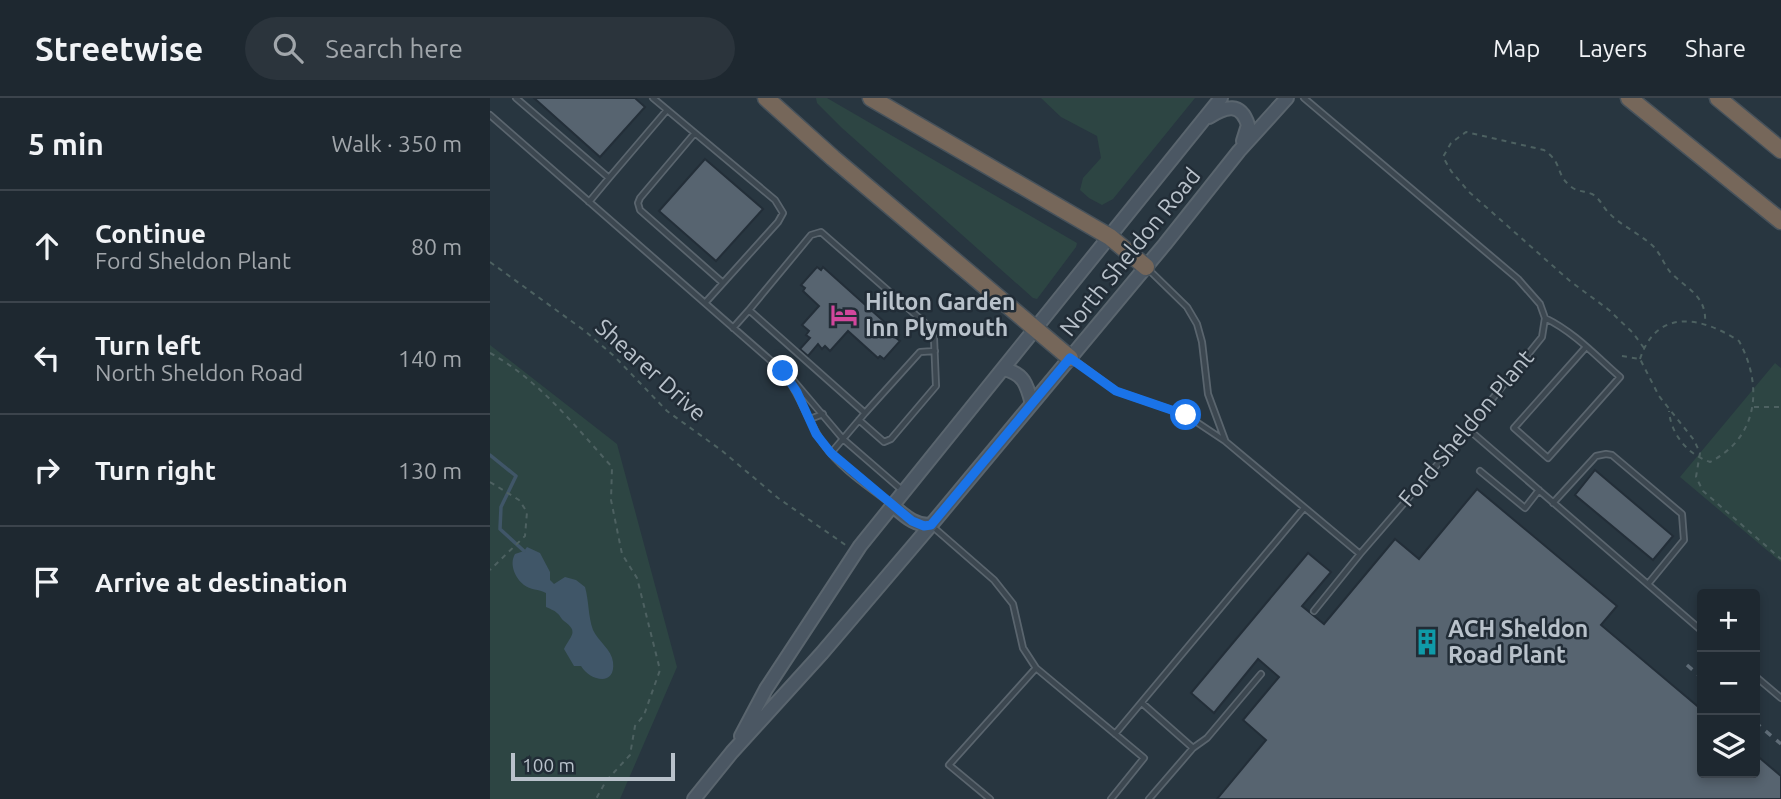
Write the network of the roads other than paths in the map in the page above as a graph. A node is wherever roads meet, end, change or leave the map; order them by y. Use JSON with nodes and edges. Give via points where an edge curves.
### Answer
{"nodes":[{"id":1,"x":516,"y":98,"type":"edge"},
{"id":2,"x":653,"y":98,"type":"edge"},
{"id":3,"x":873,"y":98,"type":"edge"},
{"id":4,"x":1221,"y":98,"type":"edge"},
{"id":5,"x":1287,"y":98,"type":"edge"},
{"id":6,"x":1304,"y":98,"type":"edge"},
{"id":7,"x":1629,"y":98,"type":"edge"},
{"id":8,"x":1718,"y":98,"type":"edge"},
{"id":9,"x":767,"y":100,"type":"edge"},
{"id":10,"x":667,"y":110,"type":"junction"},
{"id":11,"x":490,"y":115,"type":"edge"},
{"id":12,"x":1201,"y":122,"type":"junction"},
{"id":13,"x":694,"y":134,"type":"junction"},
{"id":14,"x":1781,"y":150,"type":"edge"},
{"id":15,"x":1239,"y":151,"type":"junction"},
{"id":16,"x":609,"y":178,"type":"junction"},
{"id":17,"x":589,"y":202,"type":"junction"},
{"id":18,"x":1781,"y":221,"type":"edge"},
{"id":19,"x":1110,"y":237,"type":"junction"},
{"id":20,"x":1146,"y":267,"type":"junction"},
{"id":21,"x":723,"y":283,"type":"junction"},
{"id":22,"x":705,"y":303,"type":"junction"},
{"id":23,"x":749,"y":310,"type":"junction"},
{"id":24,"x":1545,"y":318,"type":"junction"},
{"id":25,"x":733,"y":328,"type":"junction"},
{"id":26,"x":1036,"y":329,"type":"junction"},
{"id":27,"x":1586,"y":347,"type":"junction"},
{"id":28,"x":935,"y":351,"type":"junction"},
{"id":29,"x":1070,"y":358,"type":"junction"},
{"id":30,"x":1003,"y":369,"type":"junction"},
{"id":31,"x":783,"y":371,"type":"junction"},
{"id":32,"x":1032,"y":404,"type":"junction"},
{"id":33,"x":865,"y":413,"type":"junction"},
{"id":34,"x":823,"y":415,"type":"junction"},
{"id":35,"x":810,"y":419,"type":"junction"},
{"id":36,"x":859,"y":420,"type":"junction"},
{"id":37,"x":1468,"y":429,"type":"junction"},
{"id":38,"x":843,"y":439,"type":"junction"},
{"id":39,"x":1225,"y":441,"type":"junction"},
{"id":40,"x":831,"y":453,"type":"junction"},
{"id":41,"x":1480,"y":471,"type":"dead end"},
{"id":42,"x":1539,"y":491,"type":"junction"},
{"id":43,"x":903,"y":492,"type":"junction"},
{"id":44,"x":1553,"y":503,"type":"junction"},
{"id":45,"x":892,"y":505,"type":"junction"},
{"id":46,"x":1304,"y":508,"type":"junction"},
{"id":47,"x":931,"y":525,"type":"junction"},
{"id":48,"x":1360,"y":554,"type":"junction"},
{"id":49,"x":1648,"y":584,"type":"junction"},
{"id":50,"x":1314,"y":611,"type":"dead end"},
{"id":51,"x":1697,"y":627,"type":"edge"},
{"id":52,"x":1035,"y":668,"type":"junction"},
{"id":53,"x":1261,"y":674,"type":"dead end"},
{"id":54,"x":1760,"y":680,"type":"edge"},
{"id":55,"x":1781,"y":698,"type":"edge"},
{"id":56,"x":1142,"y":703,"type":"junction"},
{"id":57,"x":1115,"y":734,"type":"junction"},
{"id":58,"x":1193,"y":748,"type":"junction"},
{"id":59,"x":732,"y":752,"type":"junction"},
{"id":60,"x":694,"y":799,"type":"edge"},
{"id":61,"x":990,"y":799,"type":"edge"},
{"id":62,"x":1111,"y":799,"type":"edge"},
{"id":63,"x":1149,"y":799,"type":"edge"}],
"edges":[{"from":1,"to":16,"type":"lane"},
{"from":2,"to":10,"type":"lane"},
{"from":3,"to":19,"type":"highway"},
{"from":4,"to":12,"type":"main road","name":"North Sheldon Road"},
{"from":5,"to":15,"type":"main road","name":"North Sheldon Road"},
{"from":6,"to":24,"type":"lane","via":[[1518,279],[1540,304]]},
{"from":7,"to":18,"type":"highway"},
{"from":8,"to":14,"type":"highway"},
{"from":9,"to":26,"type":"highway"},
{"from":10,"to":13,"type":"lane"},
{"from":10,"to":16,"type":"lane"},
{"from":11,"to":17,"type":"lane"},
{"from":12,"to":15,"type":"main road","via":[[1221,109],[1241,111],[1248,125]]},
{"from":12,"to":19,"type":"main road","name":"North Sheldon Road"},
{"from":13,"to":21,"type":"lane","via":[[638,203],[640,210]]},
{"from":13,"to":21,"type":"lane","via":[[775,200],[783,213]]},
{"from":15,"to":20,"type":"main road","name":"North Sheldon Road"},
{"from":16,"to":17,"type":"lane"},
{"from":17,"to":22,"type":"lane"},
{"from":19,"to":20,"type":"highway"},
{"from":19,"to":26,"type":"main road","name":"North Sheldon Road"},
{"from":20,"to":29,"type":"main road","name":"North Sheldon Road"},
{"from":20,"to":39,"type":"lane","via":[[1187,307],[1197,324],[1208,394]]},
{"from":21,"to":22,"type":"lane"},
{"from":22,"to":25,"type":"lane"},
{"from":23,"to":25,"type":"lane"},
{"from":23,"to":28,"type":"lane","via":[[811,235],[821,232],[925,323]]},
{"from":23,"to":33,"type":"lane"},
{"from":24,"to":27,"type":"lane","via":[[1565,327]]},
{"from":24,"to":37,"type":"lane","name":"Ford Sheldon Plant","via":[[1542,337]]},
{"from":25,"to":31,"type":"lane"},
{"from":26,"to":29,"type":"highway"},
{"from":26,"to":30,"type":"main road","name":"North Sheldon Road"},
{"from":27,"to":27,"type":"lane","via":[[1620,377],[1548,458],[1514,428]]},
{"from":28,"to":33,"type":"lane","via":[[920,352]]},
{"from":28,"to":36,"type":"lane","via":[[936,386],[891,439],[884,442]]},
{"from":29,"to":32,"type":"main road","name":"North Sheldon Road"},
{"from":29,"to":39,"type":"lane","via":[[1116,391],[1186,415]]},
{"from":30,"to":32,"type":"main road","via":[[1024,378]]},
{"from":30,"to":43,"type":"main road","name":"North Sheldon Road"},
{"from":31,"to":34,"type":"lane"},
{"from":31,"to":35,"type":"lane"},
{"from":32,"to":47,"type":"main road","name":"North Sheldon Road"},
{"from":33,"to":36,"type":"lane"},
{"from":34,"to":35,"type":"lane"},
{"from":34,"to":38,"type":"lane"},
{"from":35,"to":40,"type":"lane"},
{"from":36,"to":38,"type":"lane"},
{"from":37,"to":42,"type":"lane"},
{"from":37,"to":48,"type":"lane","name":"Ford Sheldon Plant"},
{"from":38,"to":40,"type":"lane"},
{"from":38,"to":43,"type":"lane"},
{"from":39,"to":46,"type":"lane"},
{"from":40,"to":45,"type":"lane"},
{"from":41,"to":42,"type":"lane","via":[[1525,508]]},
{"from":42,"to":44,"type":"lane"},
{"from":43,"to":45,"type":"main road","name":"North Sheldon Road"},
{"from":44,"to":49,"type":"lane"},
{"from":44,"to":49,"type":"lane","via":[[1596,456],[1606,454],[1682,514],[1684,540]]},
{"from":45,"to":47,"type":"main road","via":[[912,521]]},
{"from":45,"to":59,"type":"main road","name":"North Sheldon Road","via":[[766,688]]},
{"from":46,"to":48,"type":"lane"},
{"from":46,"to":56,"type":"lane"},
{"from":47,"to":52,"type":"lane","via":[[994,580],[1013,604],[1023,648]]},
{"from":47,"to":59,"type":"main road","name":"North Sheldon Road"},
{"from":48,"to":50,"type":"lane","name":"Ford Sheldon Plant"},
{"from":49,"to":51,"type":"lane"},
{"from":52,"to":57,"type":"lane"},
{"from":52,"to":61,"type":"lane","via":[[949,765]]},
{"from":53,"to":58,"type":"lane","via":[[1207,738]]},
{"from":54,"to":55,"type":"lane"},
{"from":56,"to":57,"type":"lane"},
{"from":56,"to":58,"type":"lane"},
{"from":57,"to":62,"type":"lane","via":[[1144,758]]},
{"from":58,"to":63,"type":"lane"},
{"from":59,"to":60,"type":"main road","name":"North Sheldon Road"}]}
